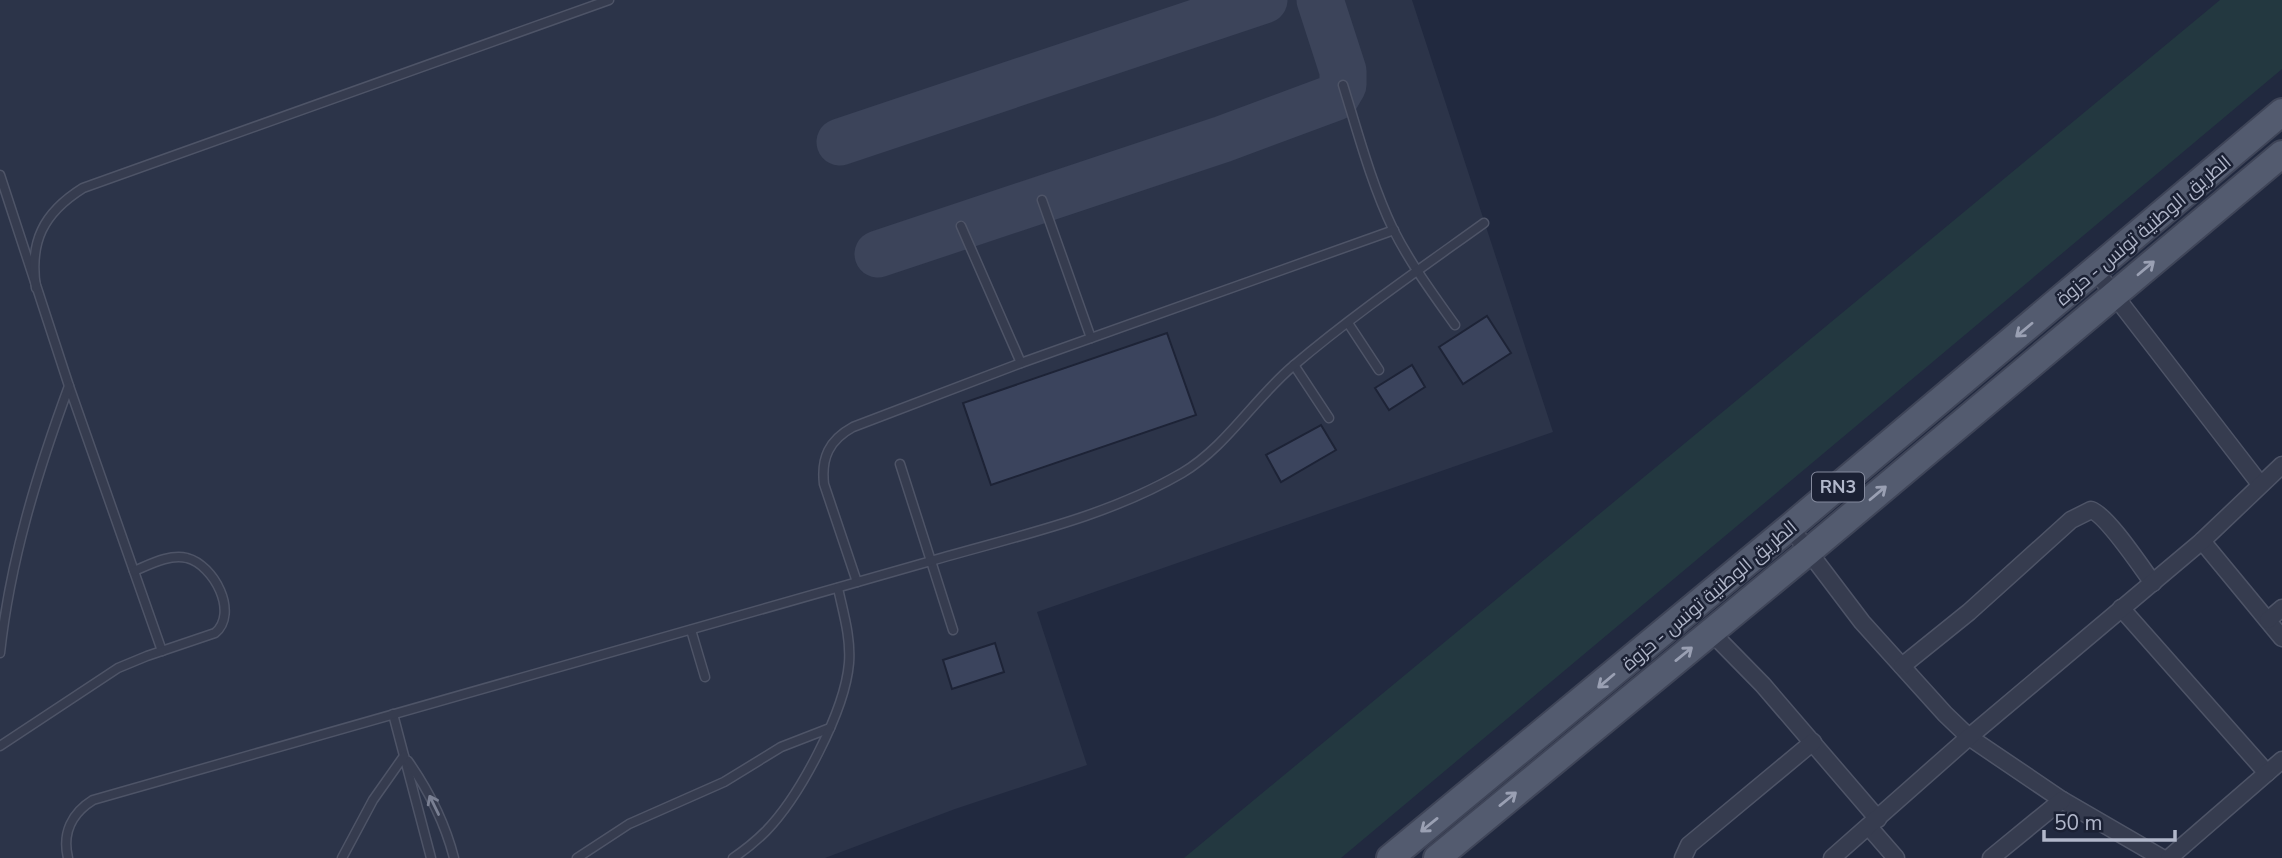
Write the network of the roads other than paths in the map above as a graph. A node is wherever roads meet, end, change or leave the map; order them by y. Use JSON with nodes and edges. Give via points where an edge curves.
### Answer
{"nodes":[{"id":1,"x":609,"y":0,"type":"edge"},
{"id":2,"x":1343,"y":85,"type":"dead end"},
{"id":3,"x":2282,"y":112,"type":"edge"},
{"id":4,"x":2282,"y":153,"type":"edge"},
{"id":5,"x":0,"y":176,"type":"edge"},
{"id":6,"x":1042,"y":200,"type":"dead end"},
{"id":7,"x":1484,"y":223,"type":"dead end"},
{"id":8,"x":961,"y":226,"type":"dead end"},
{"id":9,"x":1394,"y":230,"type":"junction"},
{"id":10,"x":2095,"y":270,"type":"junction"},
{"id":11,"x":1418,"y":271,"type":"junction"},
{"id":12,"x":36,"y":288,"type":"junction"},
{"id":13,"x":2115,"y":295,"type":"junction"},
{"id":14,"x":1348,"y":323,"type":"junction"},
{"id":15,"x":1455,"y":325,"type":"dead end"},
{"id":16,"x":1091,"y":338,"type":"junction"},
{"id":17,"x":1020,"y":363,"type":"junction"},
{"id":18,"x":1294,"y":365,"type":"junction"},
{"id":19,"x":1379,"y":370,"type":"dead end"},
{"id":20,"x":69,"y":386,"type":"junction"},
{"id":21,"x":1329,"y":418,"type":"dead end"},
{"id":22,"x":900,"y":464,"type":"dead end"},
{"id":23,"x":2282,"y":465,"type":"edge"},
{"id":24,"x":2260,"y":484,"type":"junction"},
{"id":25,"x":1790,"y":527,"type":"junction"},
{"id":26,"x":2202,"y":541,"type":"junction"},
{"id":27,"x":1808,"y":552,"type":"junction"},
{"id":28,"x":931,"y":561,"type":"junction"},
{"id":29,"x":134,"y":570,"type":"junction"},
{"id":30,"x":857,"y":582,"type":"junction"},
{"id":31,"x":2153,"y":583,"type":"junction"},
{"id":32,"x":838,"y":588,"type":"junction"},
{"id":33,"x":2121,"y":608,"type":"junction"},
{"id":34,"x":2282,"y":608,"type":"edge"},
{"id":35,"x":2268,"y":620,"type":"junction"},
{"id":36,"x":691,"y":629,"type":"junction"},
{"id":37,"x":953,"y":630,"type":"dead end"},
{"id":38,"x":1711,"y":632,"type":"junction"},
{"id":39,"x":2282,"y":638,"type":"edge"},
{"id":40,"x":162,"y":651,"type":"junction"},
{"id":41,"x":0,"y":653,"type":"edge"},
{"id":42,"x":1902,"y":666,"type":"junction"},
{"id":43,"x":705,"y":677,"type":"dead end"},
{"id":44,"x":393,"y":714,"type":"junction"},
{"id":45,"x":830,"y":728,"type":"junction"},
{"id":46,"x":1969,"y":737,"type":"junction"},
{"id":47,"x":1813,"y":742,"type":"junction"},
{"id":48,"x":0,"y":746,"type":"edge"},
{"id":49,"x":404,"y":756,"type":"junction"},
{"id":50,"x":2282,"y":760,"type":"edge"},
{"id":51,"x":2267,"y":773,"type":"junction"},
{"id":52,"x":2062,"y":800,"type":"junction"},
{"id":53,"x":1873,"y":823,"type":"junction"},
{"id":54,"x":68,"y":858,"type":"edge"},
{"id":55,"x":342,"y":858,"type":"edge"},
{"id":56,"x":431,"y":858,"type":"edge"},
{"id":57,"x":454,"y":858,"type":"edge"},
{"id":58,"x":577,"y":858,"type":"edge"},
{"id":59,"x":733,"y":858,"type":"edge"},
{"id":60,"x":1390,"y":858,"type":"edge"},
{"id":61,"x":1437,"y":858,"type":"edge"},
{"id":62,"x":1683,"y":858,"type":"edge"},
{"id":63,"x":1832,"y":858,"type":"edge"},
{"id":64,"x":1896,"y":858,"type":"edge"},
{"id":65,"x":1991,"y":858,"type":"edge"},
{"id":66,"x":2162,"y":858,"type":"edge"},
{"id":67,"x":2169,"y":858,"type":"edge"}],
"edges":[{"from":1,"to":12,"type":"lane","via":[[83,188],[52,213],[41,230],[33,269]]},
{"from":2,"to":9,"type":"lane"},
{"from":3,"to":10,"type":"main road","name":"الطريق الوطنية تونس - حزوة","number":"RN3"},
{"from":13,"to":4,"type":"main road","name":"الطريق الوطنية تونس - حزوة","number":"RN3","one_way":true},
{"from":5,"to":12,"type":"lane"},
{"from":6,"to":16,"type":"lane"},
{"from":7,"to":11,"type":"lane"},
{"from":8,"to":17,"type":"lane"},
{"from":9,"to":11,"type":"lane"},
{"from":9,"to":16,"type":"lane"},
{"from":10,"to":13,"type":"street"},
{"from":10,"to":25,"type":"main road","name":"الطريق الوطنية تونس - حزوة","number":"RN3","one_way":true},
{"from":11,"to":14,"type":"lane"},
{"from":11,"to":15,"type":"lane"},
{"from":12,"to":20,"type":"lane"},
{"from":13,"to":24,"type":"street"},
{"from":27,"to":13,"type":"main road","name":"الطريق الوطنية تونس - حزوة","number":"RN3","one_way":true},
{"from":14,"to":18,"type":"lane"},
{"from":14,"to":19,"type":"lane"},
{"from":16,"to":17,"type":"lane"},
{"from":17,"to":30,"type":"lane","via":[[853,427],[831,444],[822,470],[824,484]]},
{"from":18,"to":21,"type":"lane"},
{"from":18,"to":28,"type":"lane","via":[[1185,471],[1098,511]]},
{"from":20,"to":29,"type":"lane"},
{"from":20,"to":41,"type":"lane","via":[[20,539]]},
{"from":22,"to":28,"type":"lane"},
{"from":23,"to":24,"type":"street"},
{"from":24,"to":26,"type":"street"},
{"from":25,"to":27,"type":"street"},
{"from":25,"to":60,"type":"main road","name":"الطريق الوطنية تونس - حزوة","number":"RN3","one_way":true},
{"from":26,"to":31,"type":"street"},
{"from":26,"to":35,"type":"street"},
{"from":27,"to":38,"type":"main road","name":"الطريق الوطنية تونس - حزوة","number":"RN3"},
{"from":27,"to":42,"type":"street"},
{"from":28,"to":30,"type":"lane"},
{"from":28,"to":37,"type":"lane"},
{"from":29,"to":40,"type":"lane"},
{"from":29,"to":40,"type":"lane","via":[[166,559],[187,558],[205,568],[218,587],[226,613],[221,628]]},
{"from":30,"to":32,"type":"lane"},
{"from":31,"to":33,"type":"street"},
{"from":31,"to":42,"type":"street","via":[[2098,512],[2091,510],[2071,520]]},
{"from":32,"to":36,"type":"lane"},
{"from":32,"to":45,"type":"lane","via":[[849,661]]},
{"from":33,"to":46,"type":"street"},
{"from":33,"to":51,"type":"street"},
{"from":34,"to":35,"type":"street"},
{"from":35,"to":39,"type":"street"},
{"from":36,"to":43,"type":"lane"},
{"from":36,"to":44,"type":"lane"},
{"from":38,"to":47,"type":"street"},
{"from":61,"to":38,"type":"main road","name":"الطريق الوطنية تونس - حزوة","number":"RN3","one_way":true},
{"from":40,"to":48,"type":"lane","via":[[104,676]]},
{"from":42,"to":46,"type":"street"},
{"from":44,"to":49,"type":"lane"},
{"from":44,"to":54,"type":"lane","via":[[93,800],[71,820]]},
{"from":45,"to":58,"type":"lane","via":[[781,747],[724,782],[629,824]]},
{"from":45,"to":59,"type":"lane","via":[[784,809]]},
{"from":46,"to":52,"type":"street"},
{"from":46,"to":53,"type":"street"},
{"from":47,"to":53,"type":"street"},
{"from":47,"to":62,"type":"street","via":[[1689,845]]},
{"from":49,"to":55,"type":"lane","via":[[373,800]]},
{"from":49,"to":56,"type":"lane"},
{"from":57,"to":49,"type":"lane","one_way":true,"via":[[431,799]]},
{"from":50,"to":51,"type":"street"},
{"from":51,"to":67,"type":"street"},
{"from":52,"to":65,"type":"street"},
{"from":52,"to":66,"type":"street"},
{"from":53,"to":63,"type":"street"},
{"from":53,"to":64,"type":"street"}]}
